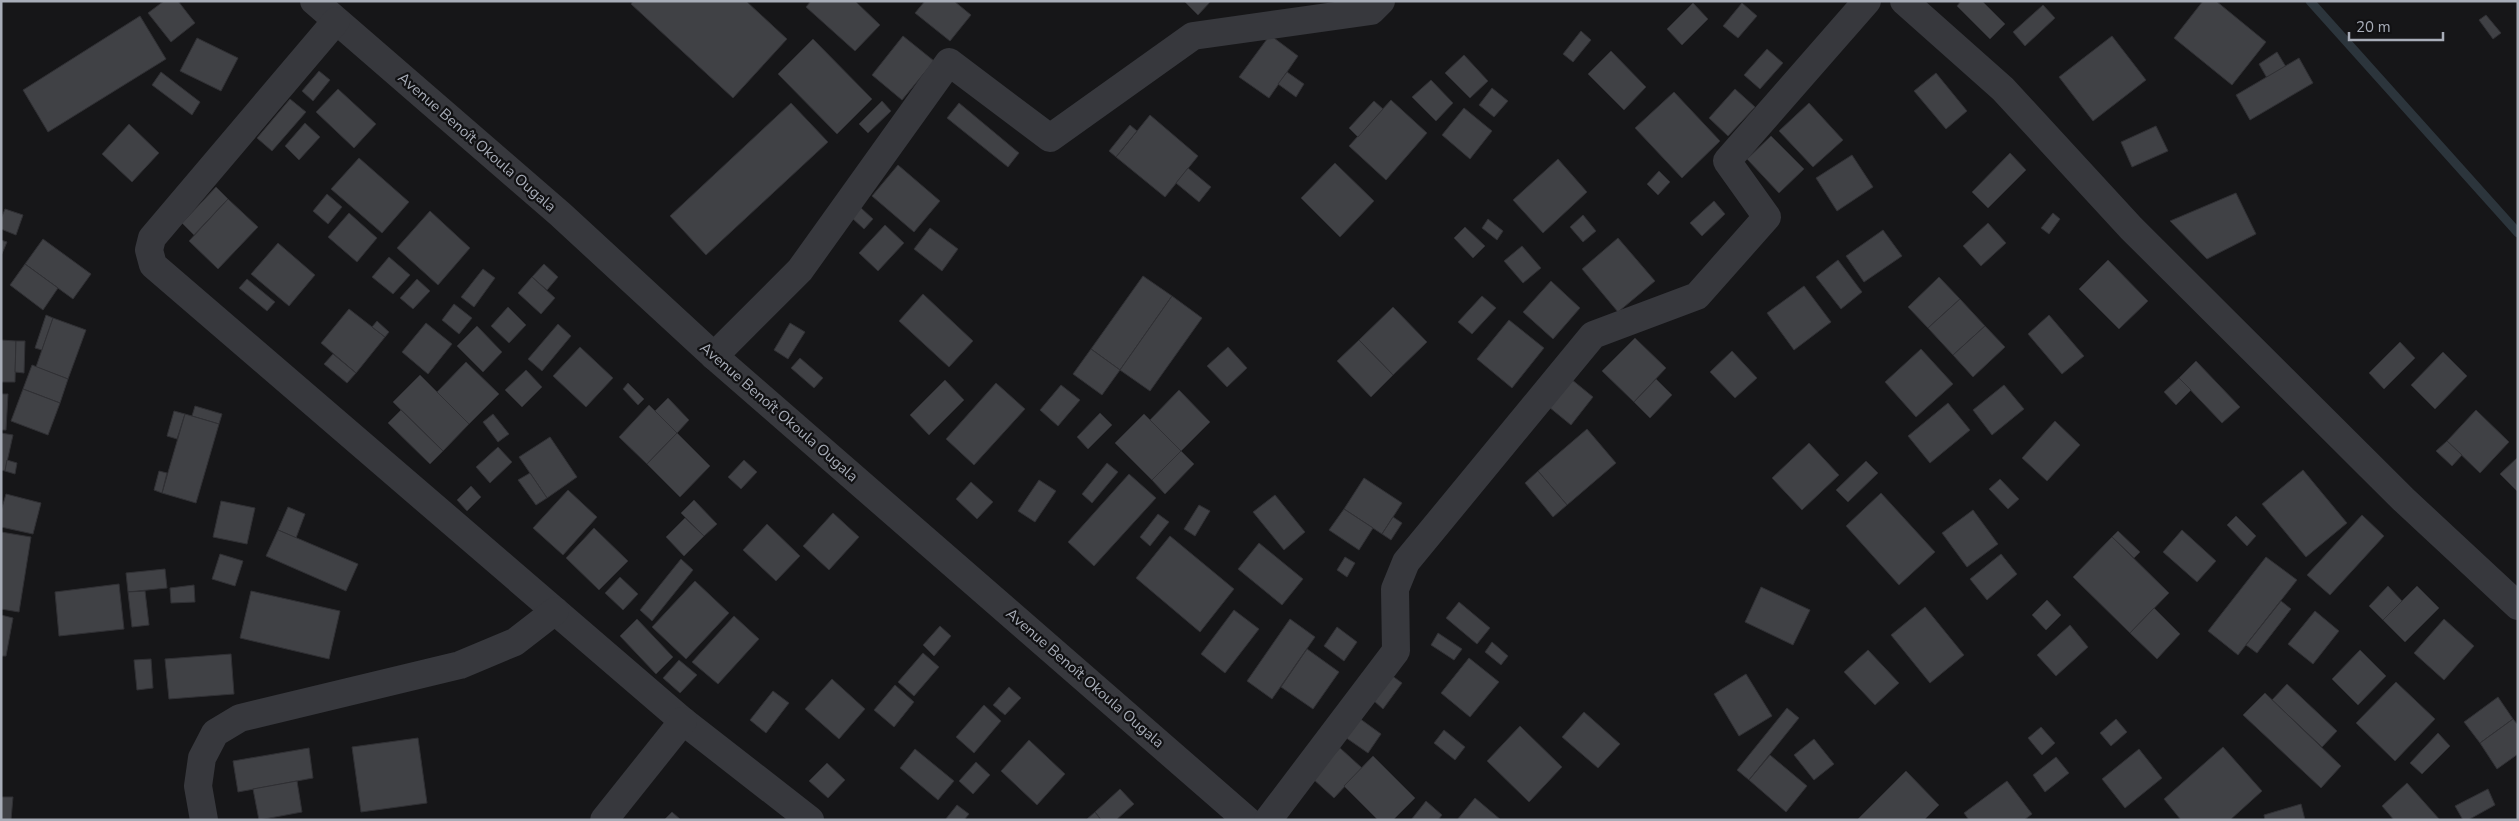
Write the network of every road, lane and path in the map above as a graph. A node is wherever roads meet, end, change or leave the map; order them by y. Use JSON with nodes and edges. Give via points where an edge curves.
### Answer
{"nodes":[{"id":1,"x":314,"y":1,"type":"edge"},
{"id":2,"x":1381,"y":1,"type":"edge"},
{"id":3,"x":1867,"y":1,"type":"edge"},
{"id":4,"x":1904,"y":1,"type":"edge"},
{"id":5,"x":336,"y":20,"type":"junction"},
{"id":6,"x":714,"y":356,"type":"junction"},
{"id":7,"x":2518,"y":606,"type":"edge"},
{"id":8,"x":555,"y":611,"type":"junction"},
{"id":9,"x":683,"y":721,"type":"junction"},
{"id":10,"x":204,"y":820,"type":"edge"},
{"id":11,"x":604,"y":820,"type":"edge"},
{"id":12,"x":810,"y":820,"type":"edge"},
{"id":13,"x":1247,"y":820,"type":"edge"},
{"id":14,"x":1268,"y":820,"type":"edge"}],
"edges":[{"from":1,"to":5,"type":"street","name":"Avenue Benoît Okoula Ougala"},
{"from":2,"to":6,"type":"street","via":[[1371,11],[1193,36],[1050,138],[949,62],[800,270]]},
{"from":3,"to":14,"type":"street","via":[[1727,161],[1767,217],[1696,296],[1593,335],[1406,562],[1395,589],[1396,651]]},
{"from":4,"to":7,"type":"street","via":[[2003,89],[2131,228],[2403,499]]},
{"from":5,"to":6,"type":"street","name":"Avenue Benoît Okoula Ougala","via":[[560,214]]},
{"from":5,"to":8,"type":"street","via":[[152,238],[149,250],[153,265]]},
{"from":6,"to":13,"type":"street","name":"Avenue Benoît Okoula Ougala"},
{"from":8,"to":9,"type":"street"},
{"from":8,"to":10,"type":"street","via":[[515,642],[460,665],[240,718],[215,733],[202,758],[198,786]]},
{"from":9,"to":11,"type":"street"},
{"from":9,"to":12,"type":"street"}]}
